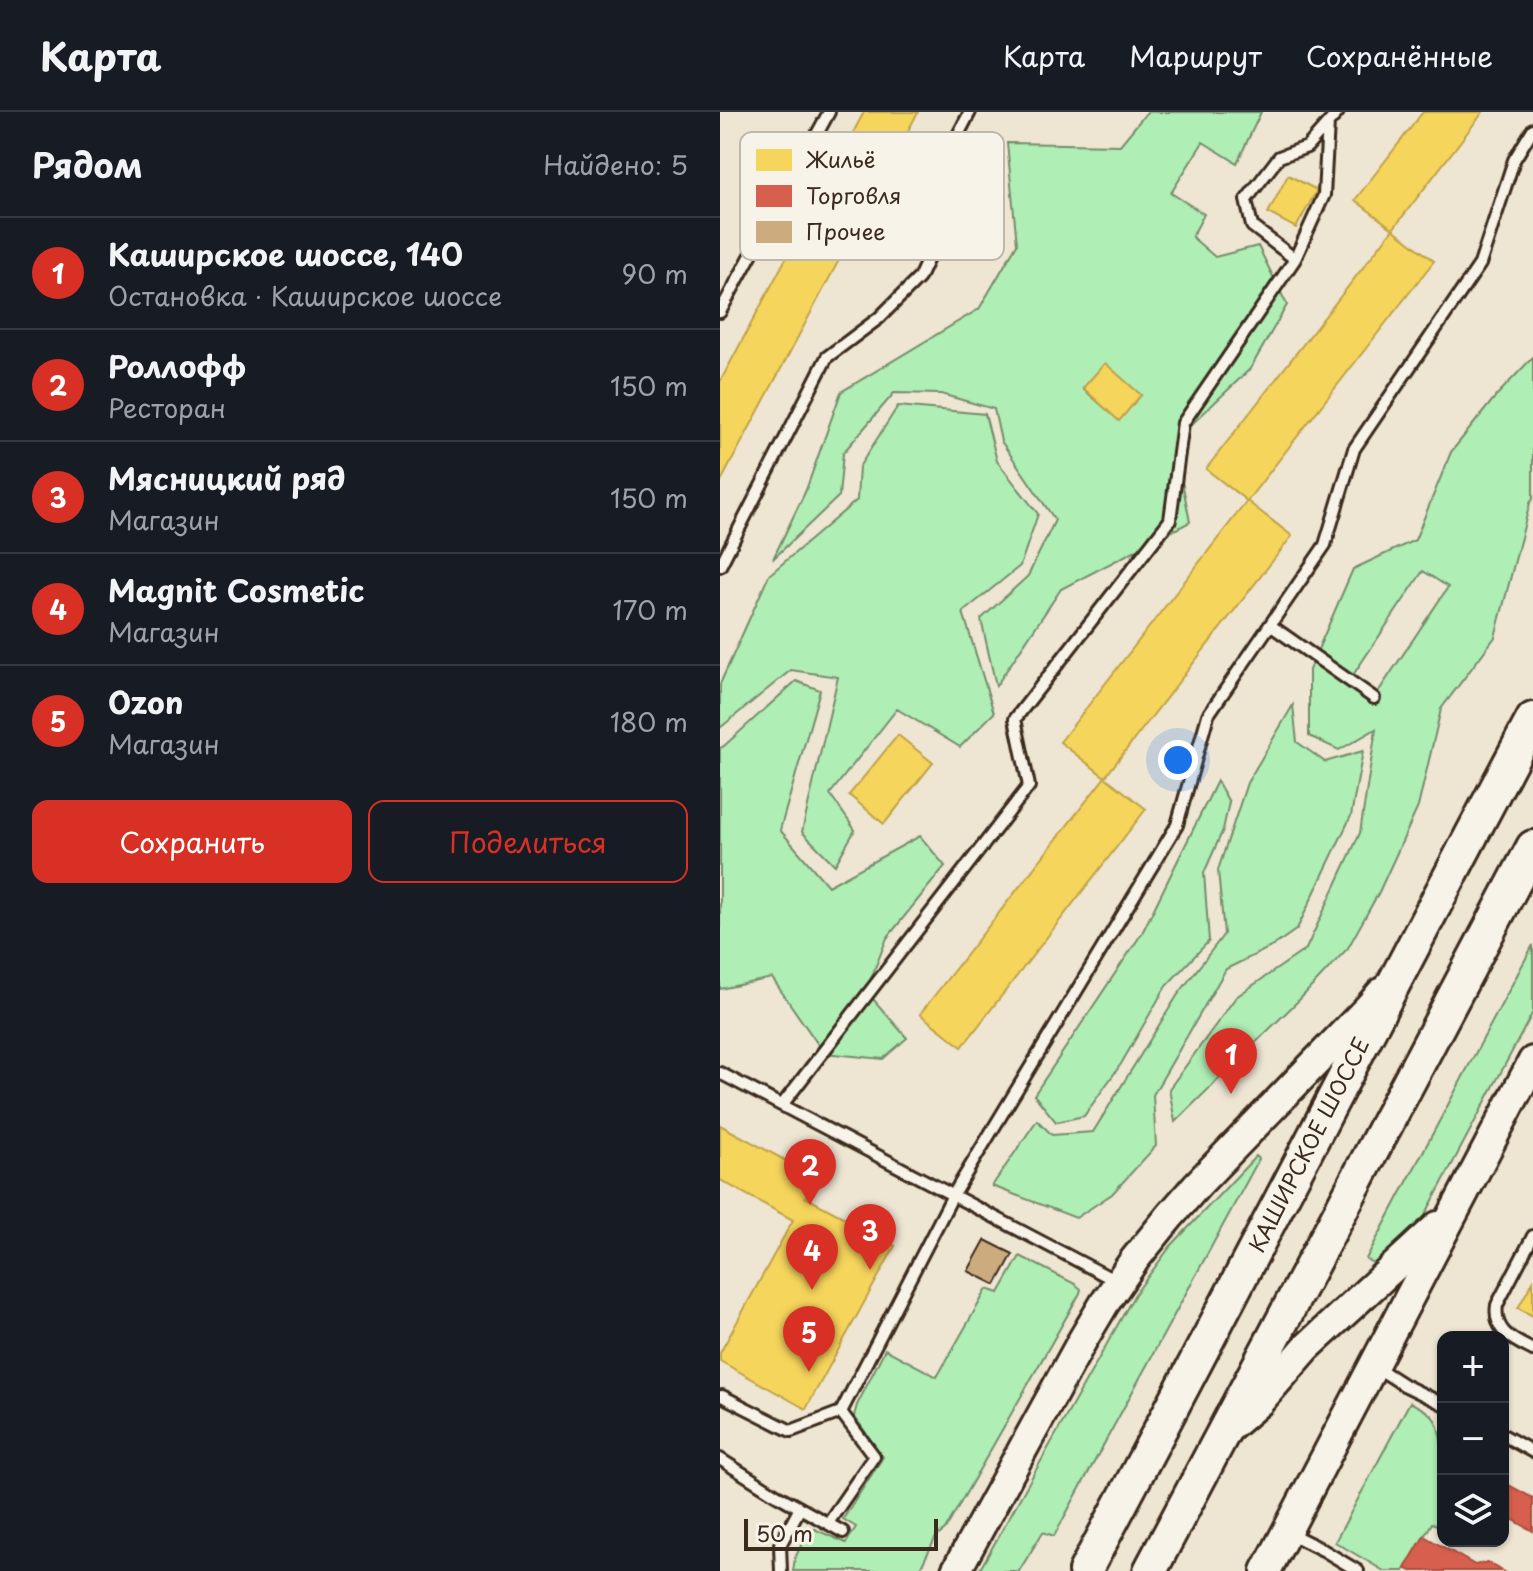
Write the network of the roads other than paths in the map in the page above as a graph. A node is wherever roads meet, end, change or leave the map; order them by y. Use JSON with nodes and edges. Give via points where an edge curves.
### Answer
{"nodes":[{"id":1,"x":829,"y":112,"type":"edge"},
{"id":2,"x":970,"y":112,"type":"edge"},
{"id":3,"x":1338,"y":112,"type":"edge"},
{"id":4,"x":1328,"y":123,"type":"junction"},
{"id":5,"x":1533,"y":129,"type":"edge"},
{"id":6,"x":818,"y":132,"type":"edge"},
{"id":7,"x":960,"y":132,"type":"edge"},
{"id":8,"x":1295,"y":259,"type":"junction"},
{"id":9,"x":748,"y":260,"type":"edge"},
{"id":10,"x":927,"y":260,"type":"edge"},
{"id":11,"x":720,"y":312,"type":"edge"},
{"id":12,"x":720,"y":566,"type":"edge"},
{"id":13,"x":1270,"y":625,"type":"junction"},
{"id":14,"x":1374,"y":698,"type":"dead end"},
{"id":15,"x":1533,"y":719,"type":"edge"},
{"id":16,"x":1533,"y":847,"type":"edge"},
{"id":17,"x":1400,"y":970,"type":"junction"},
{"id":18,"x":1533,"y":1061,"type":"edge"},
{"id":19,"x":720,"y":1073,"type":"edge"},
{"id":20,"x":782,"y":1105,"type":"junction"},
{"id":21,"x":953,"y":1195,"type":"junction"},
{"id":22,"x":1453,"y":1212,"type":"junction"},
{"id":23,"x":1533,"y":1236,"type":"edge"},
{"id":24,"x":1119,"y":1282,"type":"junction"},
{"id":25,"x":1533,"y":1350,"type":"edge"},
{"id":26,"x":1374,"y":1366,"type":"junction"},
{"id":27,"x":722,"y":1396,"type":"dead end"},
{"id":28,"x":1441,"y":1403,"type":"edge"},
{"id":29,"x":841,"y":1412,"type":"junction"},
{"id":30,"x":1223,"y":1433,"type":"junction"},
{"id":31,"x":1509,"y":1438,"type":"edge"},
{"id":32,"x":1533,"y":1452,"type":"edge"},
{"id":33,"x":720,"y":1459,"type":"edge"},
{"id":34,"x":800,"y":1508,"type":"junction"},
{"id":35,"x":828,"y":1523,"type":"junction"},
{"id":36,"x":843,"y":1532,"type":"dead end"},
{"id":37,"x":1287,"y":1532,"type":"junction"},
{"id":38,"x":1273,"y":1568,"type":"edge"},
{"id":39,"x":781,"y":1571,"type":"edge"},
{"id":40,"x":956,"y":1571,"type":"edge"},
{"id":41,"x":1085,"y":1571,"type":"edge"},
{"id":42,"x":1150,"y":1571,"type":"edge"},
{"id":43,"x":1358,"y":1571,"type":"edge"}],
"edges":[{"from":1,"to":6,"type":"lane"},
{"from":2,"to":7,"type":"lane"},
{"from":3,"to":4,"type":"lane"},
{"from":4,"to":8,"type":"lane","via":[[1324,195]]},
{"from":4,"to":8,"type":"lane","via":[[1307,147],[1279,157],[1246,200],[1252,226]]},
{"from":5,"to":13,"type":"lane","via":[[1514,160],[1480,264],[1354,449],[1325,545]]},
{"from":8,"to":20,"type":"lane","via":[[1183,423],[1170,520],[1015,719],[1029,786]]},
{"from":9,"to":11,"type":"lane"},
{"from":10,"to":12,"type":"lane","via":[[919,278],[879,318],[827,357]]},
{"from":13,"to":14,"type":"lane"},
{"from":13,"to":21,"type":"lane","via":[[1208,715],[1177,825]]},
{"from":15,"to":17,"type":"main road","name":"КАШИРСКОЕ ШОССЕ"},
{"from":16,"to":30,"type":"main road"},
{"from":17,"to":24,"type":"main road","via":[[1197,1185]]},
{"from":17,"to":41,"type":"main road","name":"КАШИРСКОЕ ШОССЕ"},
{"from":18,"to":22,"type":"main road"},
{"from":19,"to":20,"type":"lane"},
{"from":20,"to":21,"type":"lane"},
{"from":21,"to":24,"type":"lane"},
{"from":21,"to":29,"type":"lane"},
{"from":22,"to":26,"type":"main road"},
{"from":22,"to":30,"type":"main road"},
{"from":23,"to":25,"type":"lane","via":[[1496,1313],[1504,1334]]},
{"from":24,"to":40,"type":"main road"},
{"from":26,"to":28,"type":"lane"},
{"from":26,"to":37,"type":"main road"},
{"from":27,"to":29,"type":"lane","via":[[791,1431]]},
{"from":29,"to":35,"type":"lane","via":[[874,1456]]},
{"from":30,"to":42,"type":"main road"},
{"from":31,"to":32,"type":"lane"},
{"from":33,"to":34,"type":"lane"},
{"from":34,"to":35,"type":"lane"},
{"from":34,"to":39,"type":"lane","via":[[780,1545]]},
{"from":35,"to":36,"type":"lane"},
{"from":37,"to":38,"type":"main road"},
{"from":37,"to":43,"type":"lane"}]}
